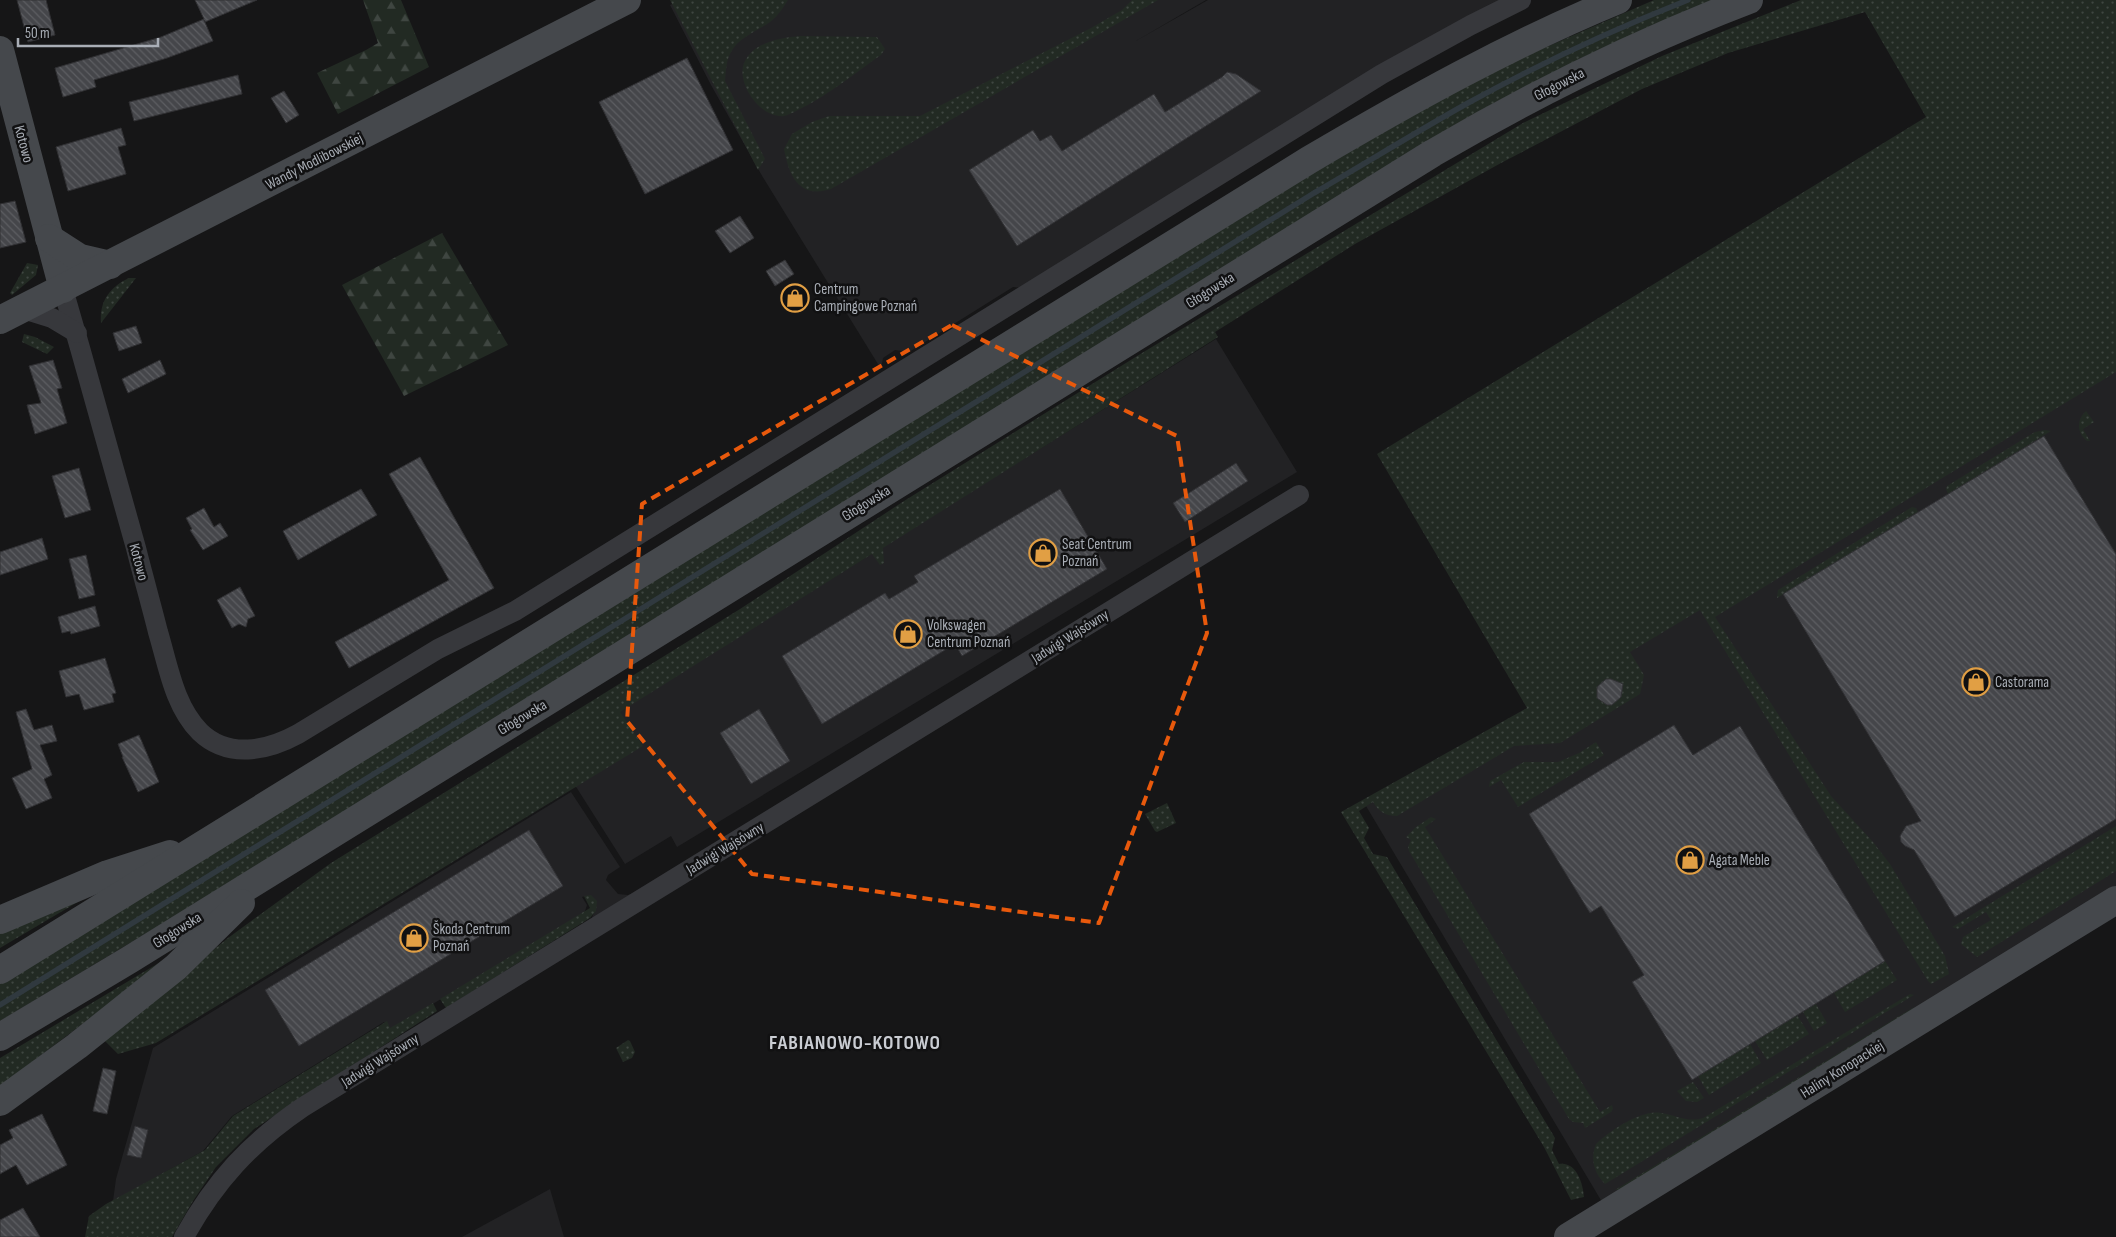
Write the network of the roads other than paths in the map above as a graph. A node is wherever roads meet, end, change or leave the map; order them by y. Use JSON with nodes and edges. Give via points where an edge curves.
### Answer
{"nodes":[{"id":1,"x":627,"y":0,"type":"edge"},
{"id":2,"x":1521,"y":0,"type":"edge"},
{"id":3,"x":1618,"y":0,"type":"edge"},
{"id":4,"x":1748,"y":0,"type":"edge"},
{"id":5,"x":0,"y":50,"type":"edge"},
{"id":6,"x":49,"y":238,"type":"junction"},
{"id":7,"x":110,"y":265,"type":"junction"},
{"id":8,"x":63,"y":289,"type":"junction"},
{"id":9,"x":12,"y":315,"type":"edge"},
{"id":10,"x":77,"y":333,"type":"junction"},
{"id":11,"x":1299,"y":495,"type":"dead end"},
{"id":12,"x":226,"y":830,"type":"junction"},
{"id":13,"x":278,"y":868,"type":"junction"},
{"id":14,"x":2116,"y":900,"type":"edge"},
{"id":15,"x":0,"y":920,"type":"edge"},
{"id":16,"x":0,"y":970,"type":"edge"},
{"id":17,"x":0,"y":1038,"type":"edge"},
{"id":18,"x":0,"y":1102,"type":"edge"},
{"id":19,"x":184,"y":1237,"type":"edge"},
{"id":20,"x":1568,"y":1237,"type":"edge"}],
"edges":[{"from":1,"to":7,"type":"main road","name":"Wandy Modlibowskiej"},
{"from":2,"to":10,"type":"street","name":"Kotowo","via":[[1382,74],[515,611],[430,654],[275,745],[250,750],[224,746],[208,738],[191,722],[180,702]]},
{"from":3,"to":12,"type":"main road","via":[[1483,62],[1309,160]]},
{"from":4,"to":13,"type":"main road","name":"Głogowska","via":[[1579,74],[1433,153]]},
{"from":5,"to":6,"type":"main road","name":"Kotowo"},
{"from":6,"to":7,"type":"main road","via":[[80,258]]},
{"from":6,"to":8,"type":"main road","name":"Kotowo"},
{"from":7,"to":8,"type":"main road","name":"Wandy Modlibowskiej"},
{"from":8,"to":9,"type":"main road","name":"Wandy Modlibowskiej"},
{"from":8,"to":10,"type":"street","name":"Kotowo"},
{"from":9,"to":10,"type":"street","via":[[52,318]]},
{"from":11,"to":19,"type":"street","name":"Jadwigi Wajsówny","via":[[302,1107],[262,1137],[235,1163],[211,1193]]},
{"from":12,"to":15,"type":"main road","via":[[185,848],[108,874]]},
{"from":12,"to":16,"type":"main road"},
{"from":13,"to":17,"type":"main road","name":"Głogowska"},
{"from":13,"to":18,"type":"main road","via":[[176,967]]},
{"from":14,"to":20,"type":"main road","name":"Haliny Konopackiej"}]}
